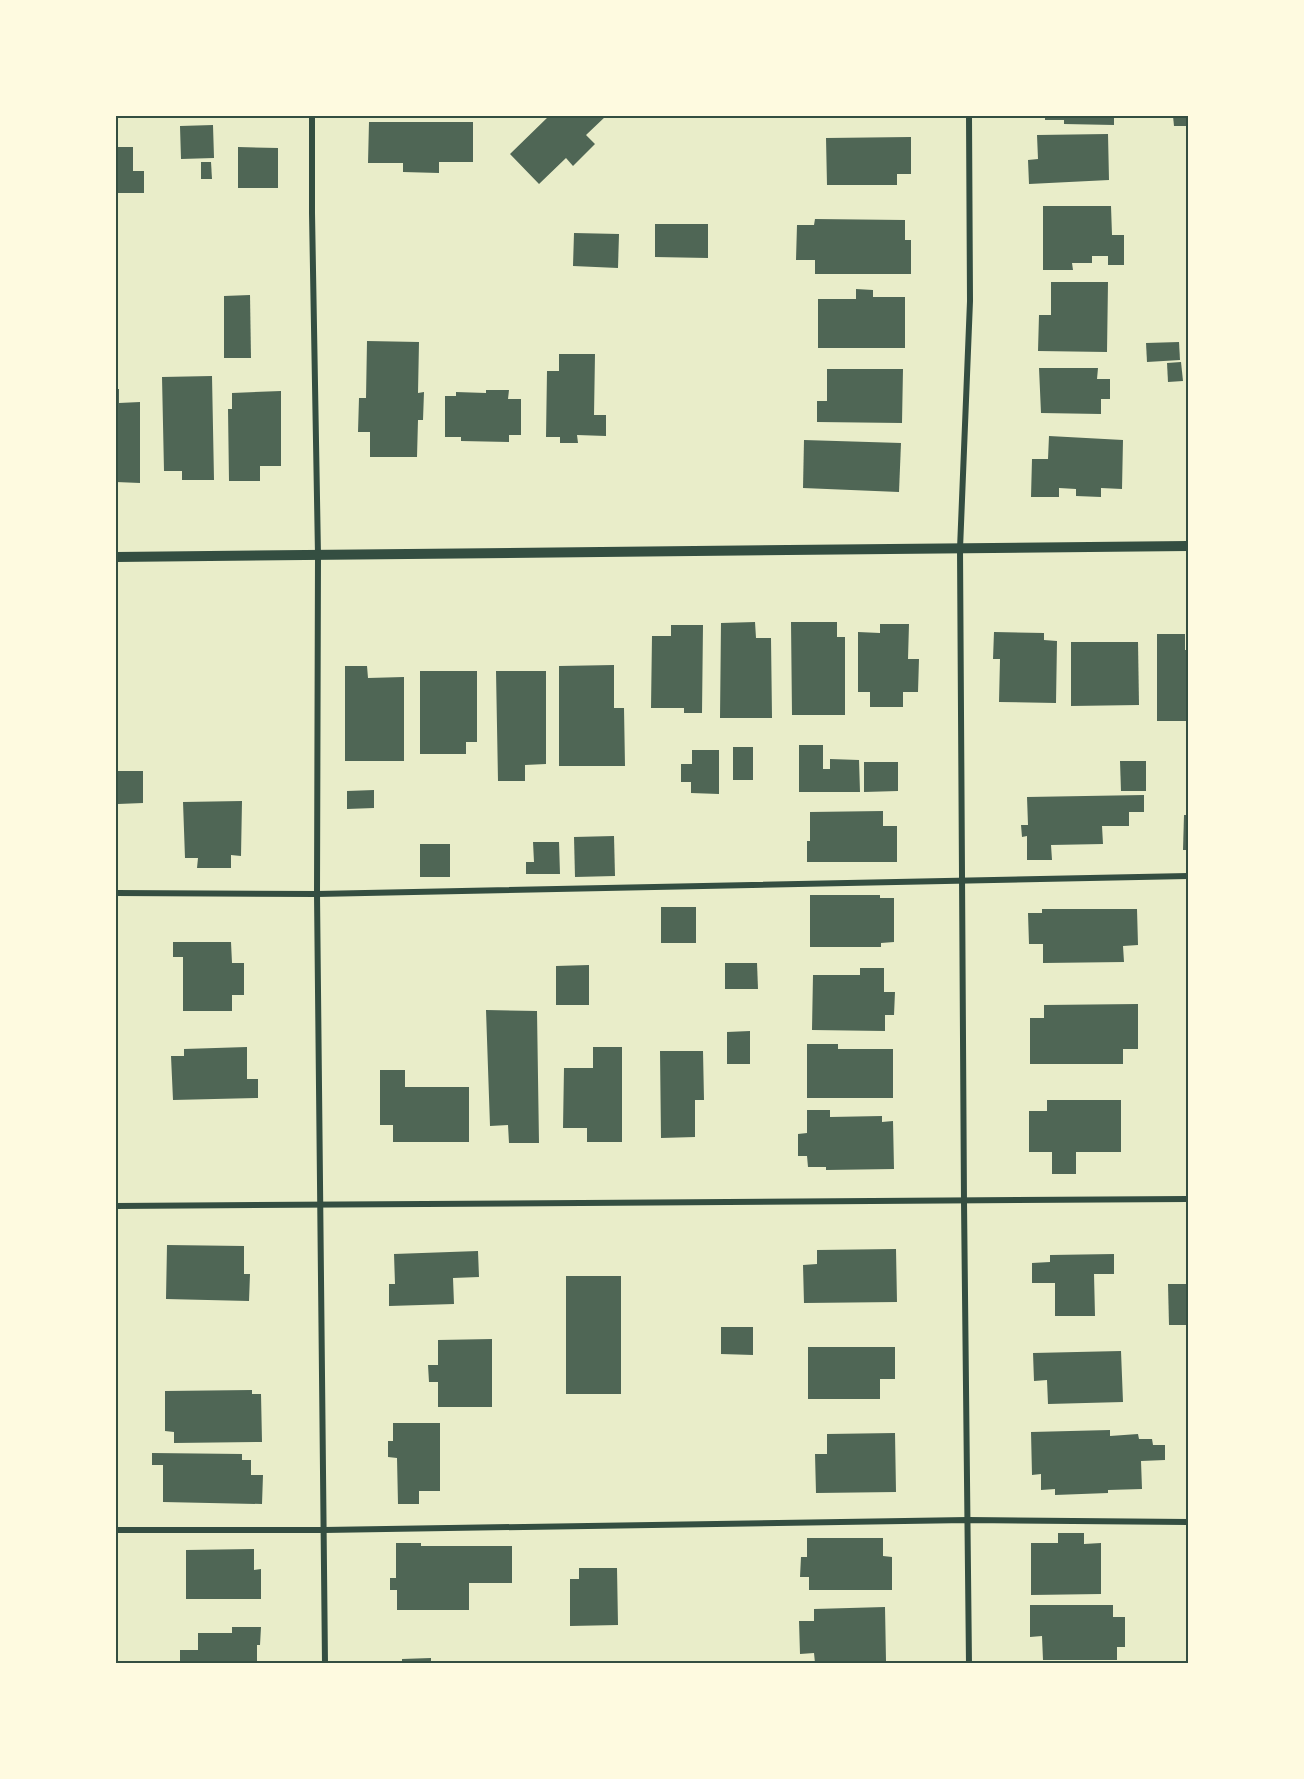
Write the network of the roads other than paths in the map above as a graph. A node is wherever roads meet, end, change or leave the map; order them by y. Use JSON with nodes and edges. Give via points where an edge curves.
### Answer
{"nodes":[{"id":1,"x":312,"y":116,"type":"edge"},
{"id":2,"x":969,"y":116,"type":"edge"},
{"id":3,"x":1188,"y":546,"type":"edge"},
{"id":4,"x":960,"y":549,"type":"junction"},
{"id":5,"x":318,"y":555,"type":"junction"},
{"id":6,"x":116,"y":557,"type":"edge"},
{"id":7,"x":1188,"y":876,"type":"edge"},
{"id":8,"x":963,"y":880,"type":"junction"},
{"id":9,"x":116,"y":894,"type":"edge"},
{"id":10,"x":317,"y":894,"type":"junction"},
{"id":11,"x":1188,"y":1199,"type":"edge"},
{"id":12,"x":964,"y":1202,"type":"junction"},
{"id":13,"x":320,"y":1204,"type":"junction"},
{"id":14,"x":116,"y":1206,"type":"edge"},
{"id":15,"x":968,"y":1520,"type":"junction"},
{"id":16,"x":1188,"y":1522,"type":"edge"},
{"id":17,"x":116,"y":1530,"type":"edge"},
{"id":18,"x":324,"y":1530,"type":"junction"},
{"id":19,"x":325,"y":1664,"type":"edge"},
{"id":20,"x":969,"y":1664,"type":"edge"}],
"edges":[{"from":1,"to":5,"type":"street"},
{"from":2,"to":4,"type":"street","via":[[970,302]]},
{"from":3,"to":4,"type":"street"},
{"from":4,"to":5,"type":"street"},
{"from":4,"to":8,"type":"street"},
{"from":5,"to":6,"type":"street"},
{"from":5,"to":10,"type":"street"},
{"from":7,"to":8,"type":"street"},
{"from":8,"to":10,"type":"street"},
{"from":8,"to":12,"type":"street"},
{"from":9,"to":10,"type":"street"},
{"from":10,"to":13,"type":"street"},
{"from":11,"to":12,"type":"street"},
{"from":12,"to":13,"type":"street"},
{"from":12,"to":15,"type":"street"},
{"from":13,"to":14,"type":"street"},
{"from":13,"to":18,"type":"street"},
{"from":15,"to":16,"type":"street"},
{"from":15,"to":18,"type":"street"},
{"from":15,"to":20,"type":"street"},
{"from":17,"to":18,"type":"street"},
{"from":18,"to":19,"type":"street"}]}
